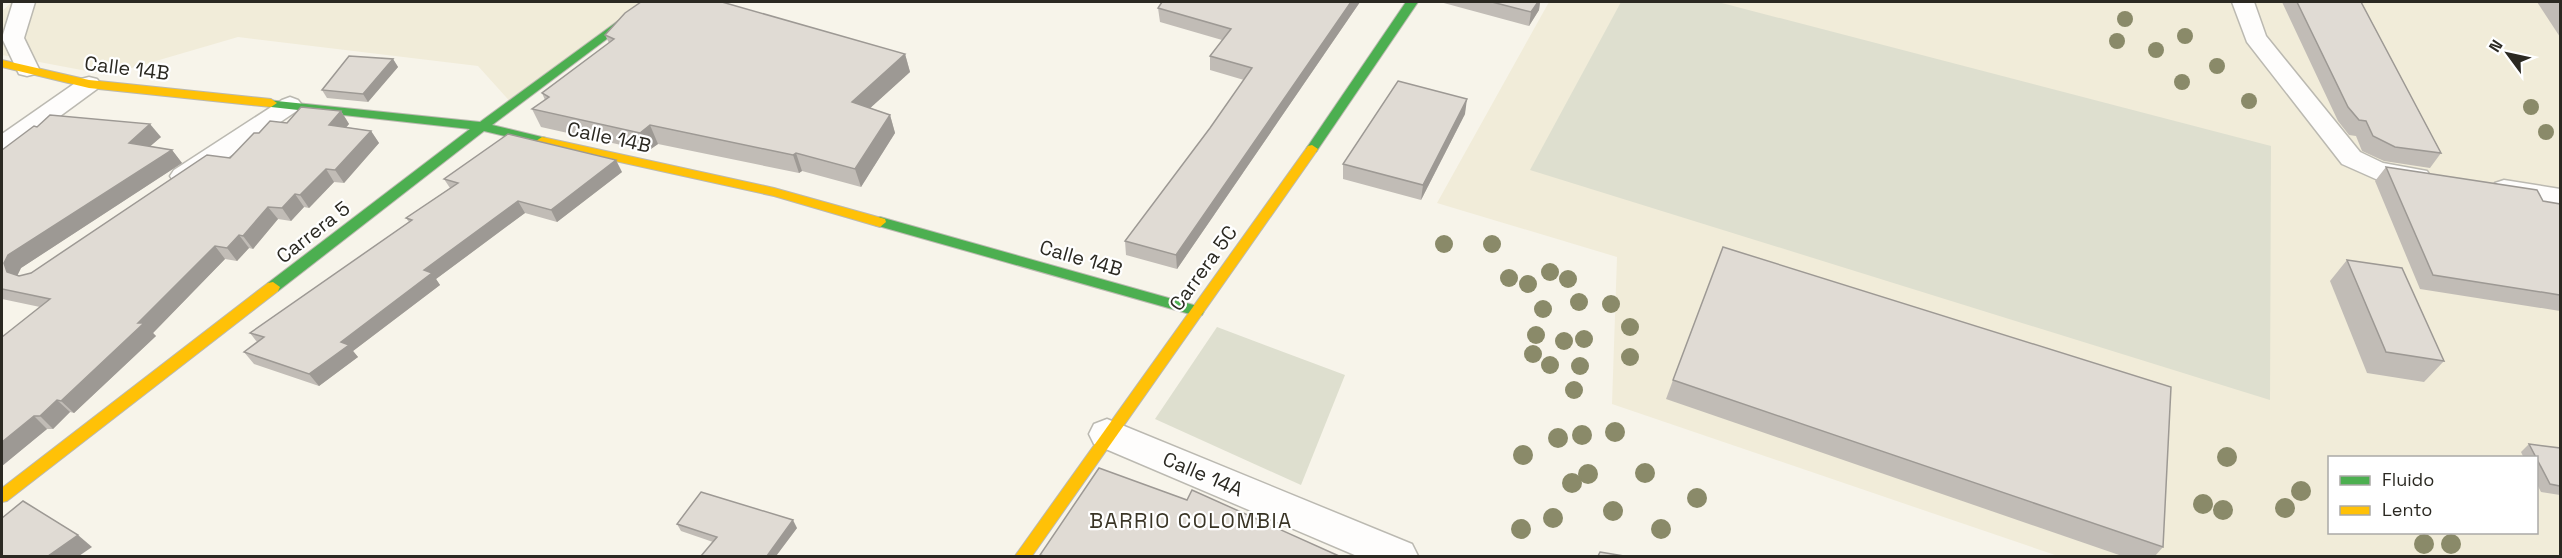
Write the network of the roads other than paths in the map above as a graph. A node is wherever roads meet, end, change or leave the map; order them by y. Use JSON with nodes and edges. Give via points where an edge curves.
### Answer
{"nodes":[{"id":1,"x":24,"y":2,"type":"edge"},
{"id":2,"x":650,"y":2,"type":"edge"},
{"id":3,"x":1412,"y":2,"type":"edge"},
{"id":4,"x":2243,"y":2,"type":"edge"},
{"id":5,"x":2,"y":64,"type":"edge"},
{"id":6,"x":27,"y":69,"type":"junction"},
{"id":7,"x":89,"y":84,"type":"junction"},
{"id":8,"x":290,"y":105,"type":"junction"},
{"id":9,"x":482,"y":126,"type":"junction"},
{"id":10,"x":2,"y":146,"type":"edge"},
{"id":11,"x":2435,"y":179,"type":"edge"},
{"id":12,"x":2481,"y":186,"type":"edge"},
{"id":13,"x":161,"y":191,"type":"edge"},
{"id":14,"x":2560,"y":198,"type":"edge"},
{"id":15,"x":1197,"y":311,"type":"junction"},
{"id":16,"x":1107,"y":434,"type":"junction"},
{"id":17,"x":2,"y":496,"type":"edge"},
{"id":18,"x":1023,"y":556,"type":"edge"},
{"id":19,"x":1398,"y":556,"type":"edge"}],
"edges":[{"from":1,"to":6,"type":"lane","via":[[13,38]]},
{"from":2,"to":9,"type":"street","name":"Carrera 5"},
{"from":3,"to":15,"type":"street","name":"Carrera 5C"},
{"from":4,"to":11,"type":"lane","via":[[2255,37],[2351,158],[2378,171]]},
{"from":5,"to":6,"type":"street","name":"Calle 14B"},
{"from":6,"to":7,"type":"street","name":"Calle 14B"},
{"from":7,"to":8,"type":"street","name":"Calle 14B"},
{"from":7,"to":10,"type":"lane"},
{"from":8,"to":9,"type":"street","name":"Calle 14B"},
{"from":8,"to":13,"type":"lane"},
{"from":9,"to":15,"type":"street","name":"Calle 14B","via":[[774,192]]},
{"from":9,"to":17,"type":"street","name":"Carrera 5"},
{"from":12,"to":14,"type":"lane"},
{"from":15,"to":16,"type":"street","name":"Carrera 5C"},
{"from":16,"to":18,"type":"street","name":"Carrera 5C"},
{"from":16,"to":19,"type":"street","name":"Calle 14A"}]}
